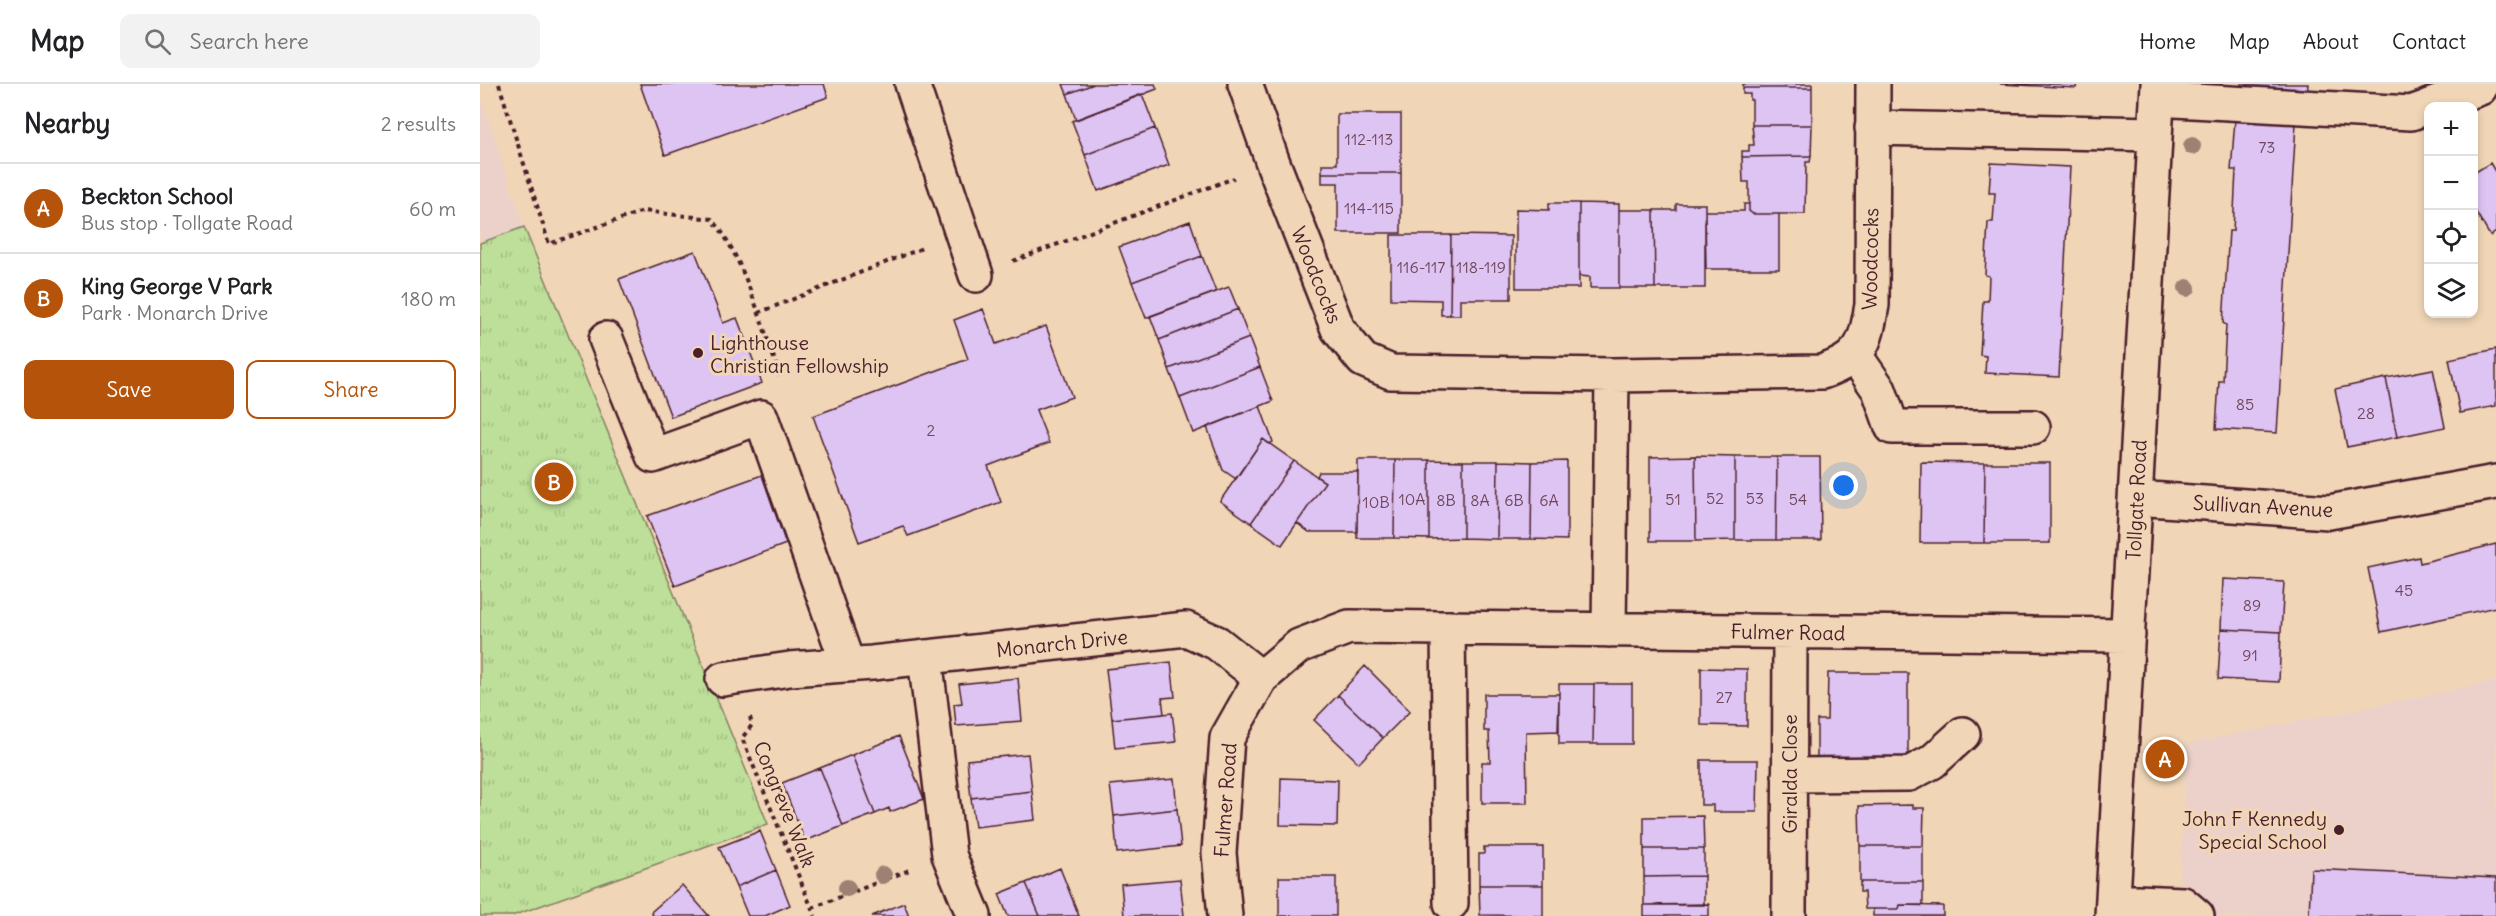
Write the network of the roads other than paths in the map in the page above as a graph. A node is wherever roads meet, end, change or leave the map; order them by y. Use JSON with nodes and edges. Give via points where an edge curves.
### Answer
{"nodes":[{"id":1,"x":1245,"y":84,"type":"edge"},
{"id":2,"x":1873,"y":84,"type":"edge"},
{"id":3,"x":2480,"y":88,"type":"dead end"},
{"id":4,"x":914,"y":90,"type":"edge"},
{"id":5,"x":2157,"y":91,"type":"edge"},
{"id":6,"x":2442,"y":102,"type":"edge"},
{"id":7,"x":2424,"y":109,"type":"edge"},
{"id":8,"x":1872,"y":128,"type":"junction"},
{"id":9,"x":2154,"y":134,"type":"junction"},
{"id":10,"x":976,"y":275,"type":"road end"},
{"id":11,"x":606,"y":339,"type":"dead end"},
{"id":12,"x":1854,"y":354,"type":"junction"},
{"id":13,"x":1612,"y":375,"type":"junction"},
{"id":14,"x":2033,"y":427,"type":"dead end"},
{"id":15,"x":2496,"y":482,"type":"edge"},
{"id":16,"x":2136,"y":498,"type":"junction"},
{"id":17,"x":1448,"y":628,"type":"junction"},
{"id":18,"x":1609,"y":630,"type":"junction"},
{"id":19,"x":1790,"y":632,"type":"junction"},
{"id":20,"x":2128,"y":635,"type":"junction"},
{"id":21,"x":926,"y":657,"type":"junction"},
{"id":22,"x":848,"y":665,"type":"junction"},
{"id":23,"x":1261,"y":678,"type":"junction"},
{"id":24,"x":723,"y":679,"type":"road end"},
{"id":25,"x":1962,"y":734,"type":"dead end"},
{"id":26,"x":1789,"y":775,"type":"junction"},
{"id":27,"x":1451,"y":903,"type":"dead end"},
{"id":28,"x":2112,"y":909,"type":"edge"},
{"id":29,"x":974,"y":916,"type":"edge"},
{"id":30,"x":1225,"y":916,"type":"edge"},
{"id":31,"x":1789,"y":916,"type":"edge"},
{"id":32,"x":2197,"y":916,"type":"edge"}],
"edges":[{"from":1,"to":13,"type":"street","name":"Woodcocks","via":[[1338,329],[1363,360],[1392,372]]},
{"from":2,"to":8,"type":"street","name":"Woodcocks"},
{"from":3,"to":6,"type":"street"},
{"from":4,"to":10,"type":"street"},
{"from":5,"to":7,"type":"street","via":[[2411,113]]},
{"from":5,"to":9,"type":"street","name":"Tollgate Road"},
{"from":8,"to":9,"type":"street"},
{"from":8,"to":12,"type":"street","name":"Woodcocks","via":[[1872,305],[1866,340]]},
{"from":9,"to":16,"type":"street","name":"Tollgate Road"},
{"from":11,"to":22,"type":"street","via":[[653,456],[761,417]]},
{"from":12,"to":13,"type":"street","name":"Woodcocks","via":[[1846,364],[1821,372]]},
{"from":12,"to":14,"type":"street","via":[[1879,390],[1892,427]]},
{"from":13,"to":18,"type":"street"},
{"from":15,"to":16,"type":"street","name":"Sullivan Avenue","via":[[2329,512]]},
{"from":16,"to":20,"type":"street","name":"Tollgate Road"},
{"from":17,"to":18,"type":"street","name":"Fulmer Road"},
{"from":17,"to":23,"type":"street","name":"Fulmer Road","via":[[1349,627],[1299,645]]},
{"from":17,"to":27,"type":"street"},
{"from":18,"to":19,"type":"street","name":"Fulmer Road"},
{"from":19,"to":20,"type":"street","name":"Fulmer Road"},
{"from":19,"to":26,"type":"street","name":"Giralda Close"},
{"from":20,"to":28,"type":"street","name":"Tollgate Road"},
{"from":21,"to":22,"type":"street","name":"Monarch Drive"},
{"from":21,"to":23,"type":"street","name":"Monarch Drive","via":[[1186,629],[1217,643]]},
{"from":21,"to":29,"type":"street","via":[[949,855]]},
{"from":22,"to":24,"type":"street","name":"Monarch Drive"},
{"from":23,"to":30,"type":"street","name":"Fulmer Road","via":[[1227,738],[1219,853]]},
{"from":25,"to":26,"type":"street","via":[[1932,762],[1909,774]]},
{"from":26,"to":31,"type":"street","name":"Giralda Close"},
{"from":28,"to":32,"type":"street","via":[[2183,904]]}]}
